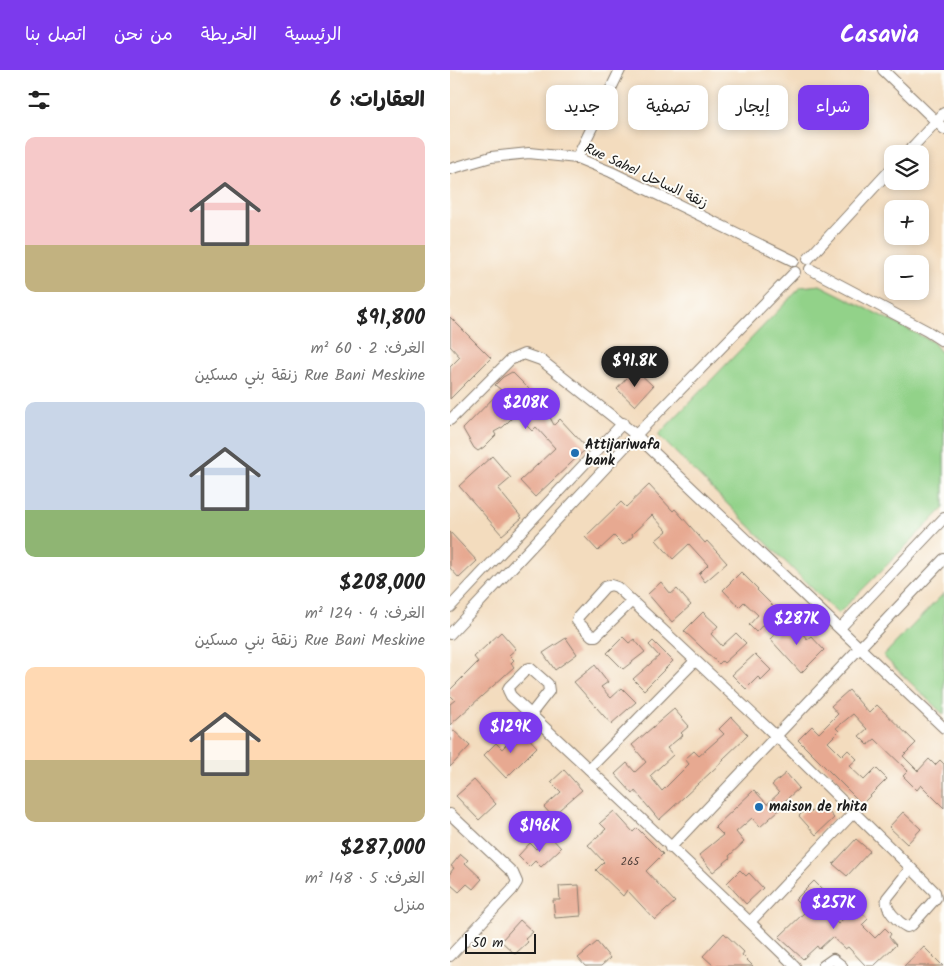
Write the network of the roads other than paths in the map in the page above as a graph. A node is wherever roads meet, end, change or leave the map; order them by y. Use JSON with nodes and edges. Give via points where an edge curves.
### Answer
{"nodes":[{"id":1,"x":620,"y":70,"type":"edge"},
{"id":2,"x":883,"y":70,"type":"edge"},
{"id":3,"x":944,"y":113,"type":"edge"},
{"id":4,"x":936,"y":121,"type":"junction"},
{"id":5,"x":944,"y":129,"type":"edge"},
{"id":6,"x":914,"y":145,"type":"edge"},
{"id":7,"x":577,"y":158,"type":"junction"},
{"id":8,"x":450,"y":169,"type":"edge"},
{"id":9,"x":884,"y":177,"type":"edge"},
{"id":10,"x":809,"y":264,"type":"junction"},
{"id":11,"x":795,"y":266,"type":"junction"},
{"id":12,"x":944,"y":342,"type":"edge"},
{"id":13,"x":450,"y":420,"type":"edge"},
{"id":14,"x":622,"y":423,"type":"junction"},
{"id":15,"x":636,"y":435,"type":"junction"},
{"id":16,"x":944,"y":518,"type":"edge"},
{"id":17,"x":944,"y":559,"type":"edge"},
{"id":18,"x":632,"y":601,"type":"junction"},
{"id":19,"x":450,"y":607,"type":"edge"},
{"id":20,"x":840,"y":628,"type":"junction"},
{"id":21,"x":450,"y":634,"type":"edge"},
{"id":22,"x":860,"y":649,"type":"junction"},
{"id":23,"x":695,"y":661,"type":"junction"},
{"id":24,"x":531,"y":714,"type":"junction"},
{"id":25,"x":944,"y":728,"type":"edge"},
{"id":26,"x":776,"y":736,"type":"junction"},
{"id":27,"x":589,"y":769,"type":"junction"},
{"id":28,"x":854,"y":812,"type":"junction"},
{"id":29,"x":450,"y":814,"type":"edge"},
{"id":30,"x":670,"y":848,"type":"junction"},
{"id":31,"x":911,"y":868,"type":"junction"},
{"id":32,"x":750,"y":922,"type":"junction"},
{"id":33,"x":450,"y":956,"type":"edge"},
{"id":34,"x":795,"y":966,"type":"edge"},
{"id":35,"x":823,"y":966,"type":"edge"},
{"id":36,"x":842,"y":966,"type":"edge"}],
"edges":[{"from":1,"to":7,"type":"street"},
{"from":2,"to":4,"type":"street"},
{"from":3,"to":4,"type":"street"},
{"from":4,"to":5,"type":"street"},
{"from":4,"to":6,"type":"street"},
{"from":7,"to":8,"type":"street","name":"Rue Sahel زنقة الساحل","via":[[529,153],[491,157]]},
{"from":7,"to":11,"type":"street","name":"Rue Sahel زنقة الساحل"},
{"from":9,"to":10,"type":"street"},
{"from":10,"to":11,"type":"street","via":[[801,256]]},
{"from":10,"to":11,"type":"street","via":[[803,274]]},
{"from":10,"to":12,"type":"street"},
{"from":11,"to":15,"type":"street"},
{"from":13,"to":14,"type":"street","via":[[510,360],[524,354],[550,366]]},
{"from":14,"to":15,"type":"street"},
{"from":14,"to":19,"type":"street"},
{"from":15,"to":20,"type":"street"},
{"from":15,"to":21,"type":"street"},
{"from":16,"to":20,"type":"street"},
{"from":17,"to":22,"type":"street"},
{"from":18,"to":18,"type":"street","via":[[617,587],[608,585],[577,621],[596,636]]},
{"from":18,"to":23,"type":"street"},
{"from":20,"to":22,"type":"street"},
{"from":22,"to":25,"type":"street"},
{"from":22,"to":26,"type":"street"},
{"from":23,"to":26,"type":"street"},
{"from":23,"to":27,"type":"street"},
{"from":24,"to":24,"type":"street","via":[[508,690],[530,668],[550,687]]},
{"from":24,"to":27,"type":"street"},
{"from":26,"to":28,"type":"street"},
{"from":26,"to":30,"type":"street"},
{"from":27,"to":30,"type":"street"},
{"from":28,"to":31,"type":"street"},
{"from":28,"to":32,"type":"street"},
{"from":29,"to":33,"type":"street","via":[[513,873],[517,882]]},
{"from":30,"to":32,"type":"street"},
{"from":31,"to":31,"type":"street","via":[[886,902],[888,910],[907,927],[936,896],[936,892]]},
{"from":32,"to":34,"type":"street"},
{"from":35,"to":36,"type":"street","via":[[833,959]]}]}
